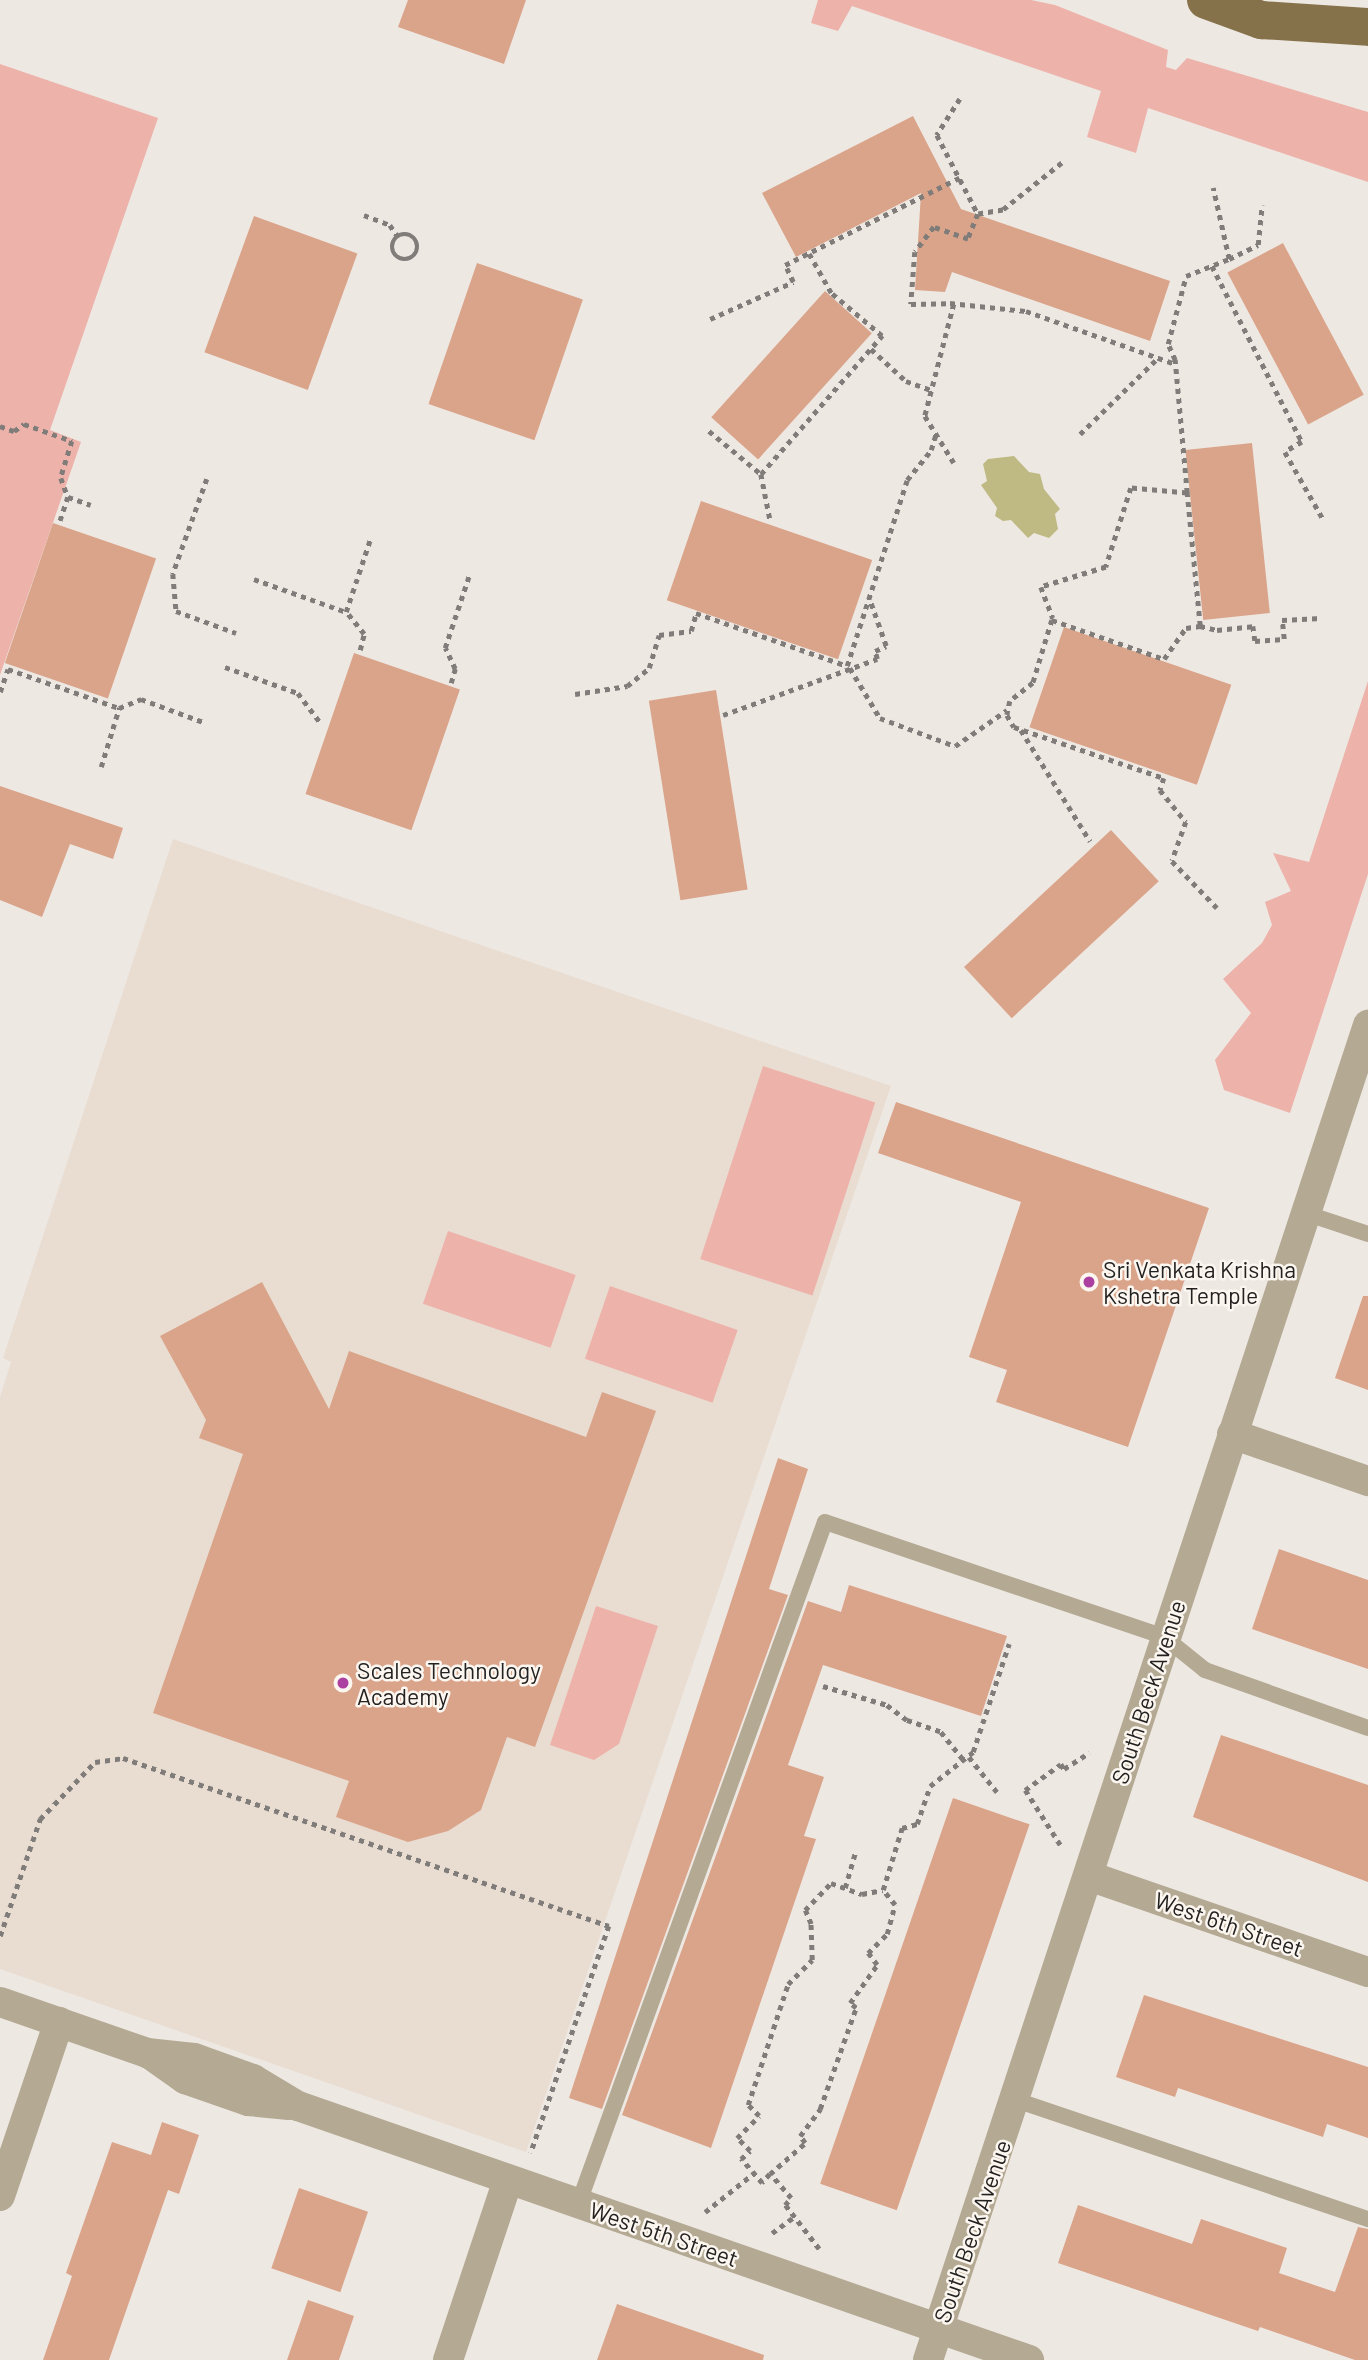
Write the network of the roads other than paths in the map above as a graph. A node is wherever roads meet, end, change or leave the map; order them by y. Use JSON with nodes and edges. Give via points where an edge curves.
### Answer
{"nodes":[{"id":1,"x":1206,"y":0,"type":"edge"},
{"id":2,"x":1333,"y":0,"type":"edge"},
{"id":3,"x":1365,"y":26,"type":"edge"},
{"id":4,"x":1368,"y":1025,"type":"edge"},
{"id":5,"x":1308,"y":1214,"type":"junction"},
{"id":6,"x":1368,"y":1234,"type":"edge"},
{"id":7,"x":1232,"y":1434,"type":"junction"},
{"id":8,"x":1368,"y":1481,"type":"edge"},
{"id":9,"x":1164,"y":1637,"type":"junction"},
{"id":10,"x":1368,"y":1728,"type":"edge"},
{"id":11,"x":1089,"y":1876,"type":"junction"},
{"id":12,"x":1368,"y":1972,"type":"edge"},
{"id":13,"x":0,"y":2002,"type":"edge"},
{"id":14,"x":59,"y":2022,"type":"junction"},
{"id":15,"x":1016,"y":2100,"type":"junction"},
{"id":16,"x":508,"y":2180,"type":"junction"},
{"id":17,"x":0,"y":2196,"type":"edge"},
{"id":18,"x":578,"y":2205,"type":"junction"},
{"id":19,"x":1368,"y":2219,"type":"edge"},
{"id":20,"x":939,"y":2330,"type":"junction"},
{"id":21,"x":448,"y":2360,"type":"edge"},
{"id":22,"x":928,"y":2360,"type":"edge"},
{"id":23,"x":1030,"y":2360,"type":"edge"}],
"edges":[{"from":1,"to":3,"type":"main road","via":[[1261,20]]},
{"from":2,"to":3,"type":"main road"},
{"from":4,"to":5,"type":"street","name":"South Beck Avenue"},
{"from":5,"to":6,"type":"lane"},
{"from":5,"to":7,"type":"street","name":"South Beck Avenue"},
{"from":7,"to":8,"type":"street"},
{"from":7,"to":9,"type":"street","name":"South Beck Avenue"},
{"from":9,"to":10,"type":"lane","via":[[1205,1670]]},
{"from":9,"to":11,"type":"street","name":"South Beck Avenue"},
{"from":9,"to":18,"type":"lane","via":[[825,1522]]},
{"from":11,"to":12,"type":"street","name":"West 6th Street"},
{"from":11,"to":15,"type":"street","name":"South Beck Avenue"},
{"from":13,"to":14,"type":"street","name":"West 5th Street"},
{"from":14,"to":16,"type":"street","name":"West 5th Street","via":[[147,2053],[185,2079],[236,2097],[298,2106]]},
{"from":14,"to":17,"type":"street"},
{"from":15,"to":19,"type":"lane"},
{"from":15,"to":20,"type":"street","name":"South Beck Avenue"},
{"from":16,"to":18,"type":"street","name":"West 5th Street"},
{"from":16,"to":21,"type":"street"},
{"from":18,"to":20,"type":"street","name":"West 5th Street"},
{"from":20,"to":22,"type":"street","name":"South Beck Avenue"},
{"from":20,"to":23,"type":"street","name":"West 5th Street"}]}
